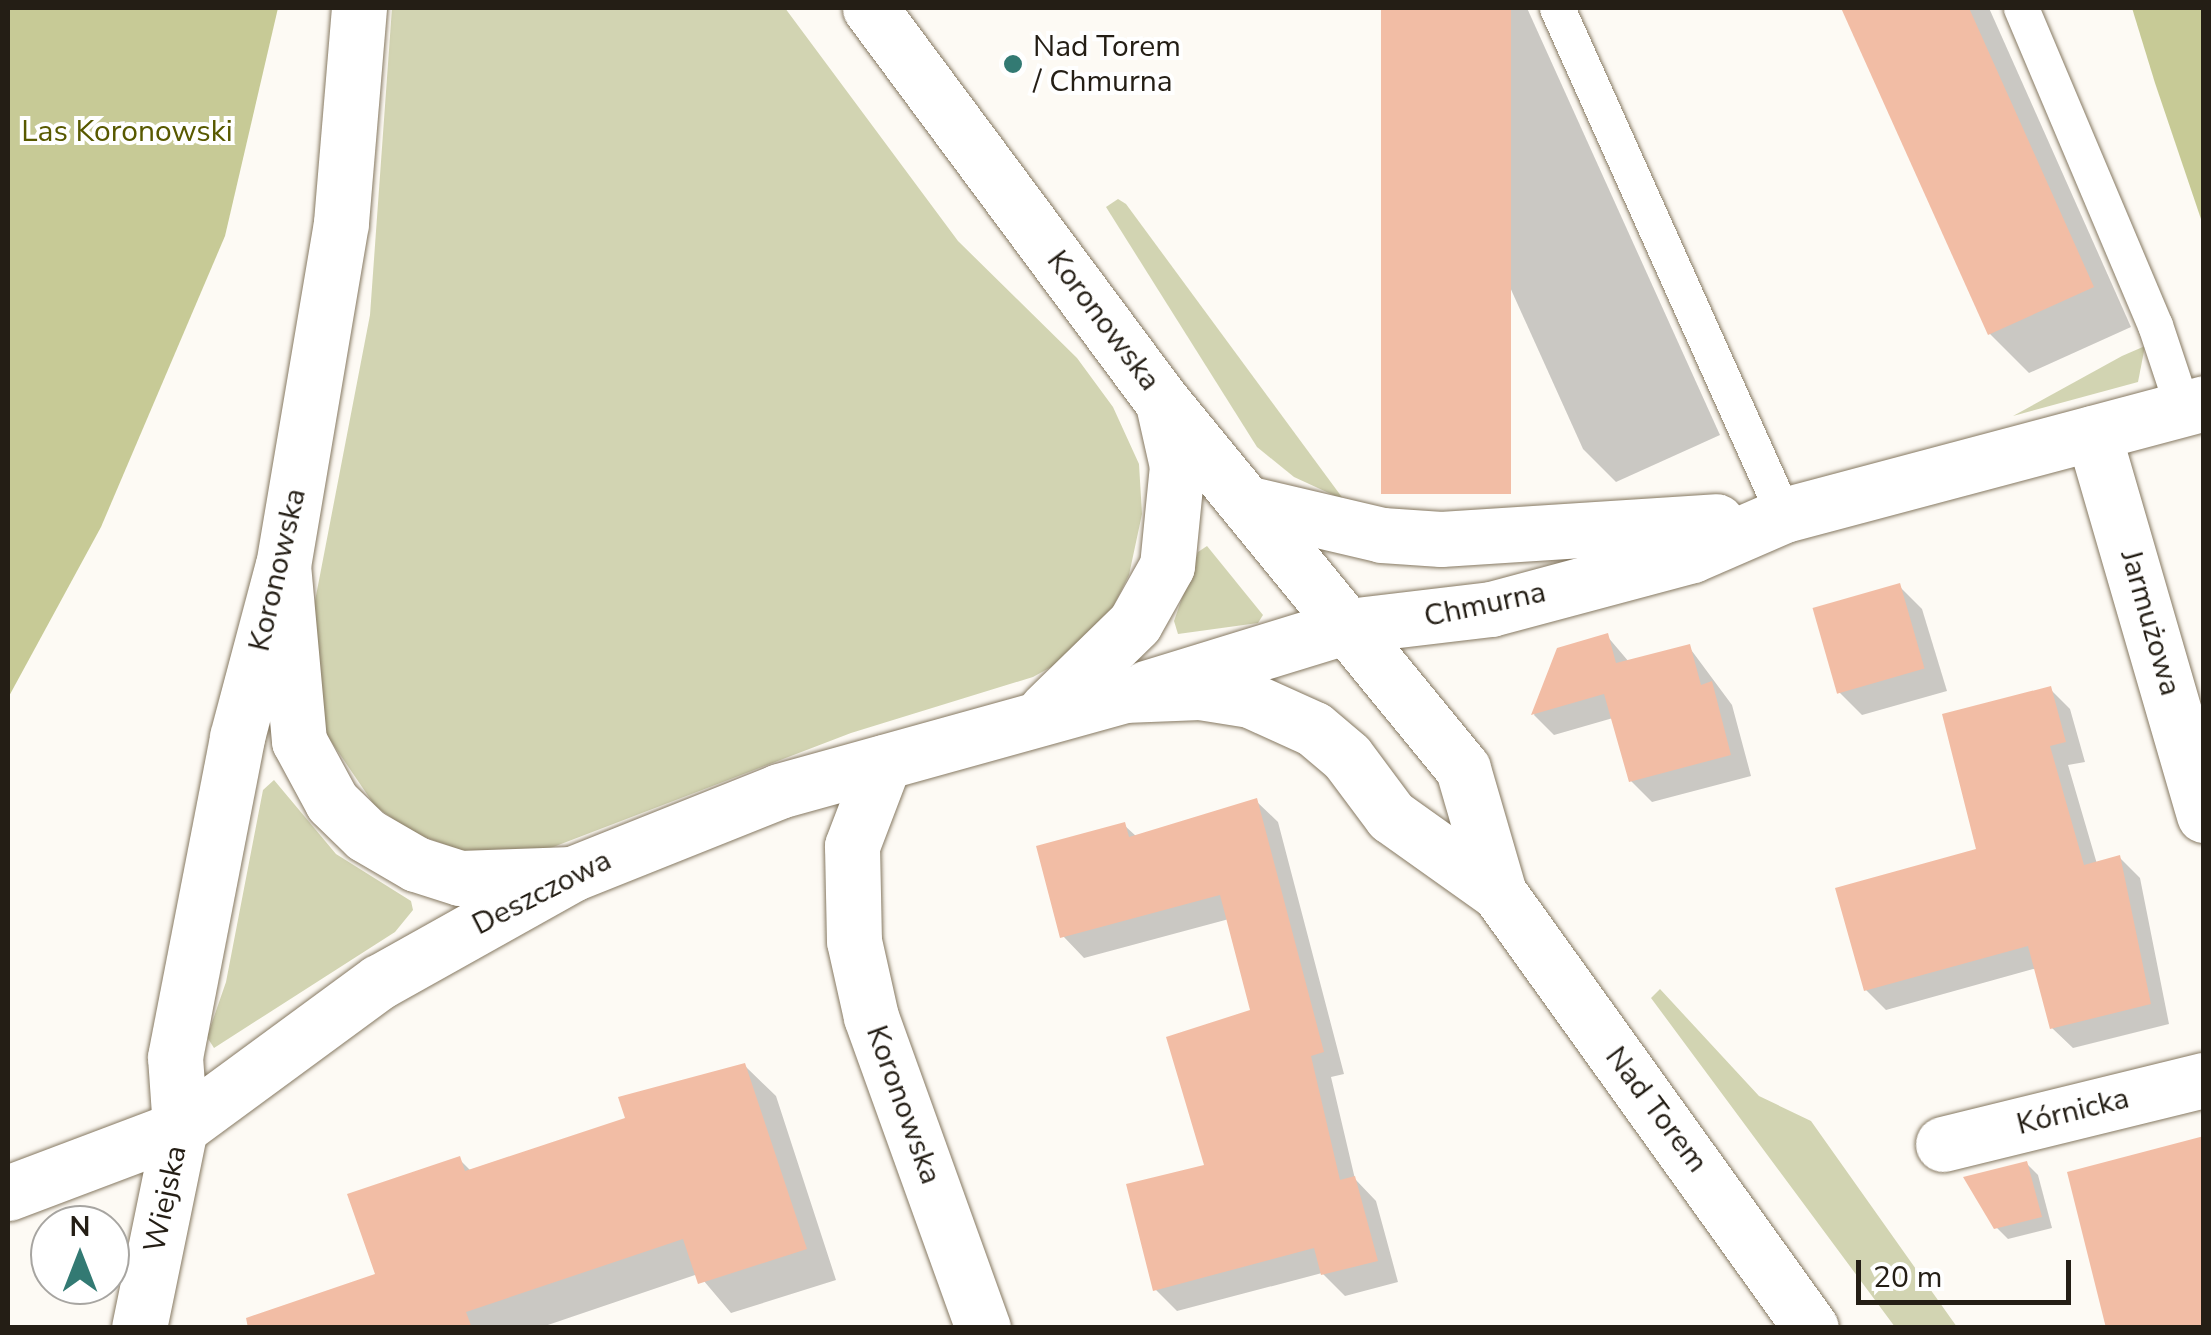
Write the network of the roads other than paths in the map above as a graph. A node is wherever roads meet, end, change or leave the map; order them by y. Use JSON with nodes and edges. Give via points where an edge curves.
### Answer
{"nodes":[{"id":1,"x":359,"y":8,"type":"edge"},
{"id":2,"x":870,"y":8,"type":"edge"},
{"id":3,"x":1557,"y":8,"type":"edge"},
{"id":4,"x":2021,"y":8,"type":"edge"},
{"id":5,"x":1162,"y":400,"type":"junction"},
{"id":6,"x":2193,"y":406,"type":"edge"},
{"id":7,"x":2092,"y":433,"type":"junction"},
{"id":8,"x":1246,"y":503,"type":"junction"},
{"id":9,"x":1784,"y":515,"type":"junction"},
{"id":10,"x":283,"y":565,"type":"junction"},
{"id":11,"x":1348,"y":626,"type":"junction"},
{"id":12,"x":1124,"y":695,"type":"junction"},
{"id":13,"x":1032,"y":722,"type":"junction"},
{"id":14,"x":884,"y":762,"type":"junction"},
{"id":15,"x":2204,"y":815,"type":"edge"},
{"id":16,"x":572,"y":874,"type":"junction"},
{"id":17,"x":1499,"y":893,"type":"junction"},
{"id":18,"x":2204,"y":1080,"type":"edge"},
{"id":19,"x":180,"y":1128,"type":"junction"},
{"id":20,"x":1943,"y":1144,"type":"dead end"},
{"id":21,"x":8,"y":1193,"type":"edge"},
{"id":22,"x":139,"y":1328,"type":"edge"},
{"id":23,"x":983,"y":1328,"type":"edge"},
{"id":24,"x":1812,"y":1328,"type":"edge"}],
"edges":[{"from":1,"to":10,"type":"street","name":"Koronowska","via":[[341,223]]},
{"from":2,"to":5,"type":"street","name":"Koronowska"},
{"from":3,"to":9,"type":"lane"},
{"from":4,"to":6,"type":"lane"},
{"from":5,"to":8,"type":"street","name":"Koronowska"},
{"from":5,"to":13,"type":"street","via":[[1176,466],[1166,566],[1135,622],[1086,678]]},
{"from":6,"to":7,"type":"street","name":"Chmurna"},
{"from":7,"to":9,"type":"street","name":"Chmurna"},
{"from":7,"to":15,"type":"street","name":"Jarmużowa"},
{"from":8,"to":9,"type":"street","name":"Chmurna","via":[[1382,536],[1481,540]]},
{"from":8,"to":11,"type":"street","name":"Koronowska"},
{"from":9,"to":11,"type":"street","name":"Chmurna","via":[[1692,554],[1491,610]]},
{"from":10,"to":16,"type":"street","via":[[299,741],[332,802],[390,850],[460,878]]},
{"from":10,"to":19,"type":"street","name":"Koronowska","via":[[237,737],[175,1057]]},
{"from":11,"to":12,"type":"street","name":"Chmurna"},
{"from":11,"to":17,"type":"street","name":"Nad Torem","via":[[1463,769]]},
{"from":12,"to":13,"type":"street","name":"Deszczowa"},
{"from":12,"to":17,"type":"street","name":"Nad Torem","via":[[1200,692],[1286,712],[1347,757],[1391,816]]},
{"from":13,"to":14,"type":"street","name":"Deszczowa"},
{"from":14,"to":16,"type":"street","name":"Deszczowa","via":[[704,817]]},
{"from":14,"to":23,"type":"street","name":"Koronowska","via":[[852,846],[854,941],[871,1018]]},
{"from":16,"to":19,"type":"street","name":"Deszczowa","via":[[379,982]]},
{"from":17,"to":24,"type":"street","name":"Nad Torem"},
{"from":18,"to":20,"type":"street","name":"Kórnicka"},
{"from":19,"to":21,"type":"street","name":"Deszczowa"},
{"from":19,"to":22,"type":"street","name":"Wiejska"}]}
